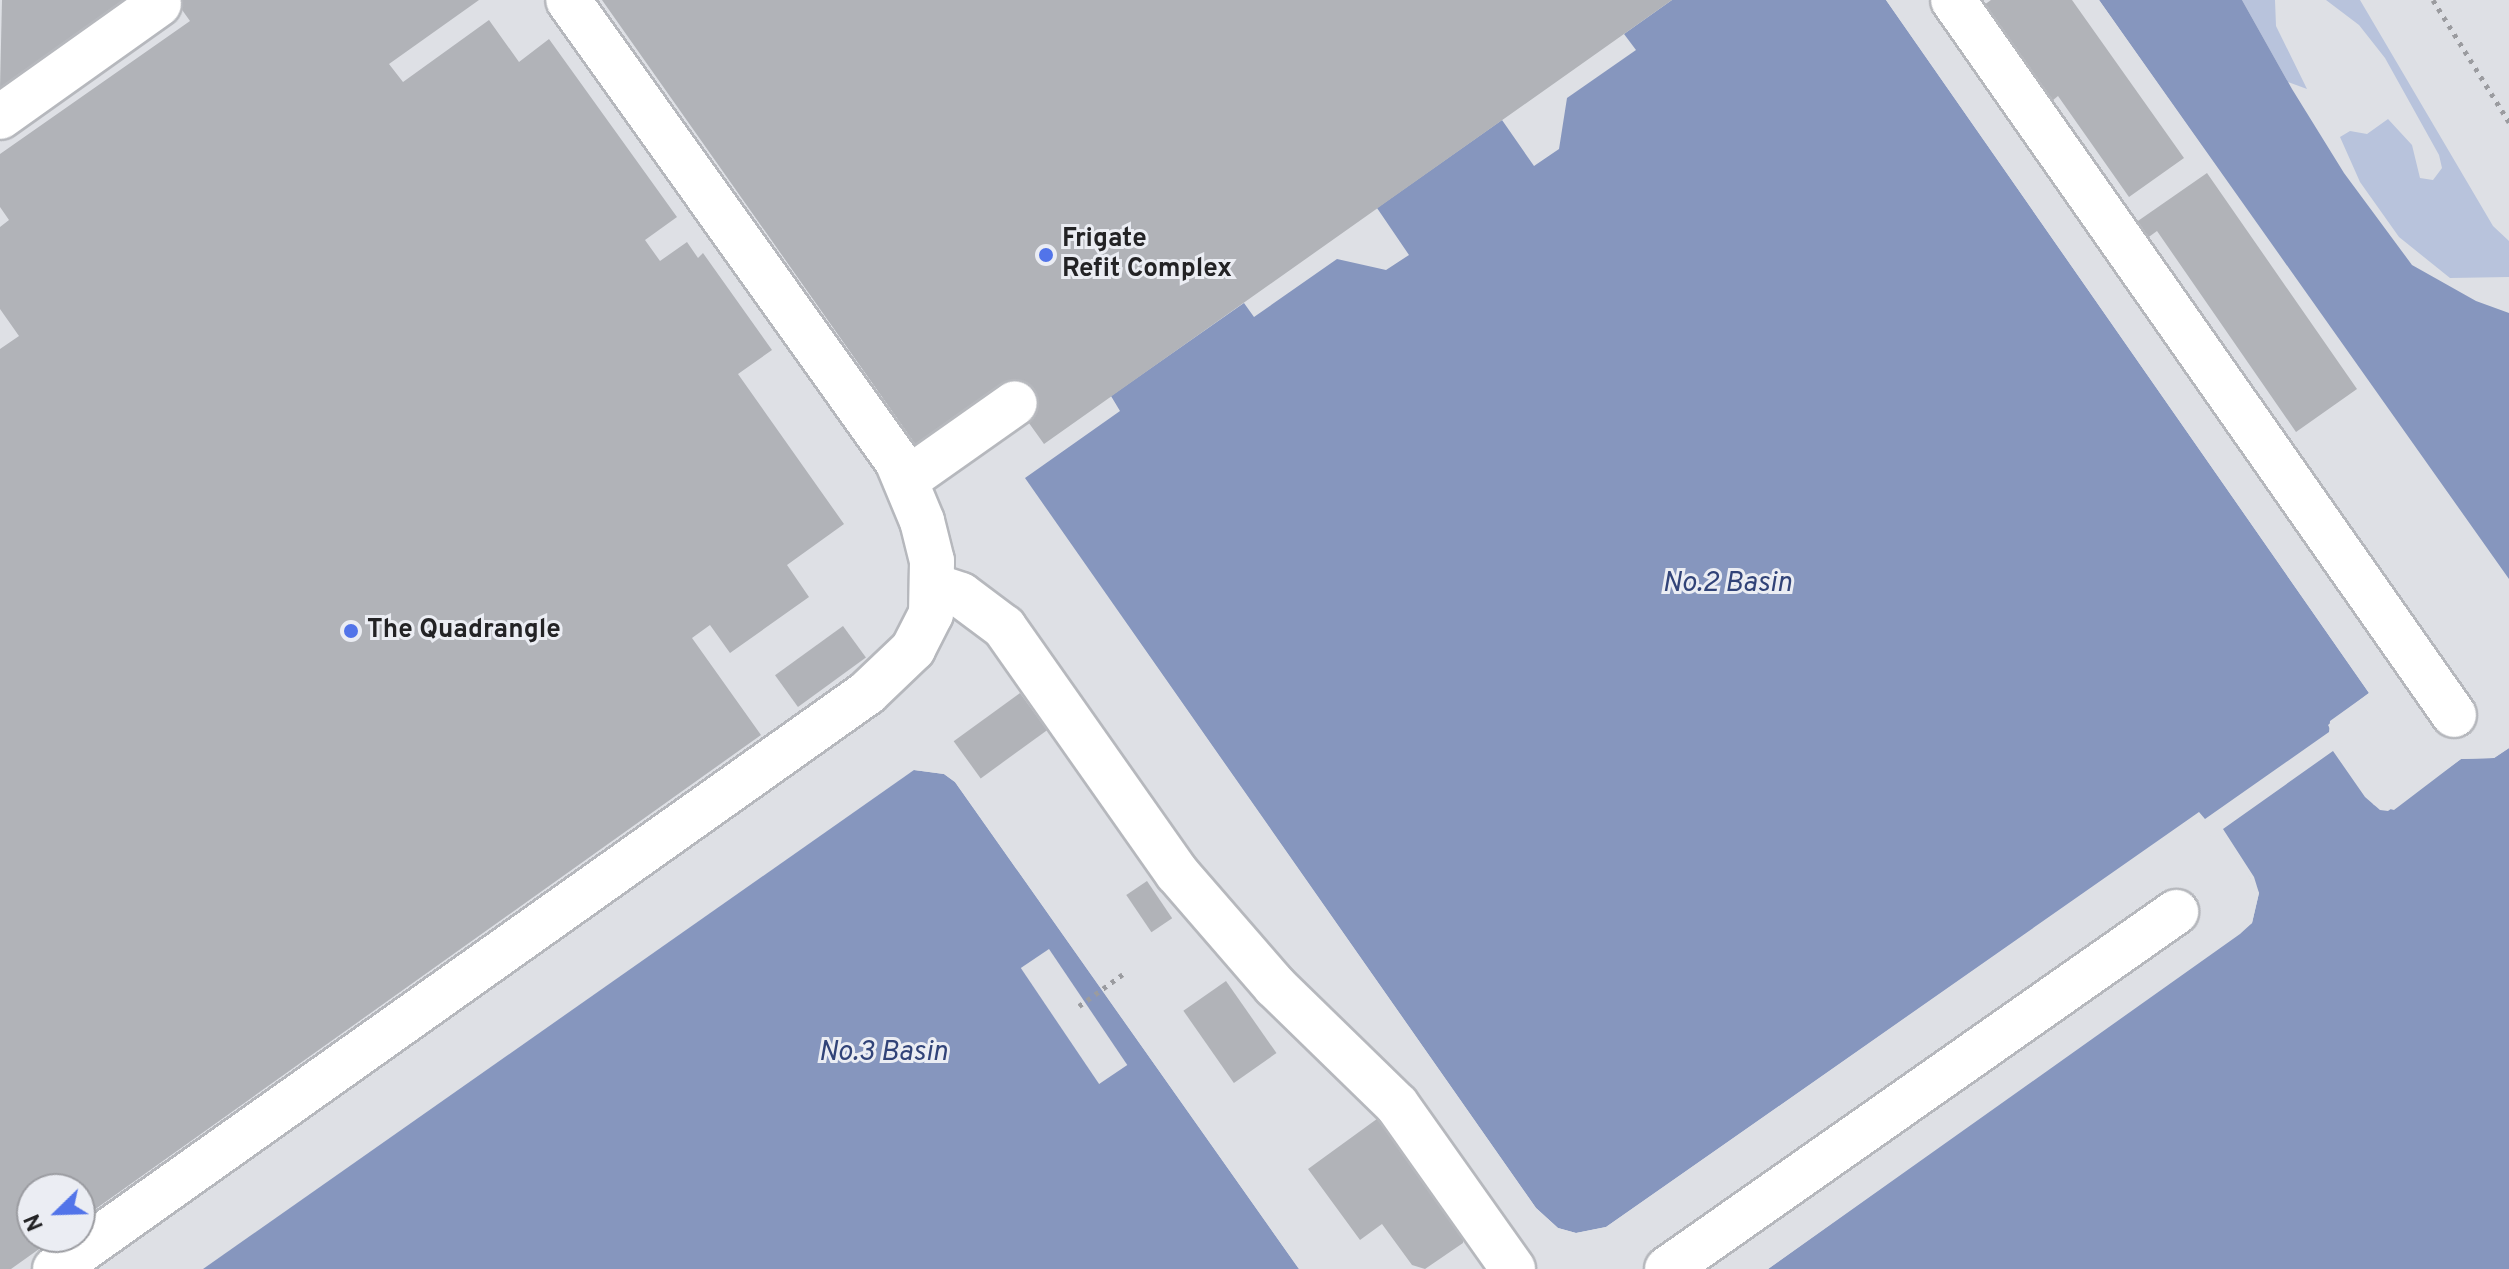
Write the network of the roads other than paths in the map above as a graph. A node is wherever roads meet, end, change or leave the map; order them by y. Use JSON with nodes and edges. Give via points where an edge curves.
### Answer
{"nodes":[{"id":1,"x":568,"y":0,"type":"edge"},
{"id":2,"x":1953,"y":0,"type":"edge"},
{"id":3,"x":159,"y":4,"type":"dead end"},
{"id":4,"x":0,"y":117,"type":"edge"},
{"id":5,"x":1015,"y":403,"type":"dead end"},
{"id":6,"x":906,"y":480,"type":"junction"},
{"id":7,"x":934,"y":586,"type":"junction"},
{"id":8,"x":2454,"y":715,"type":"dead end"},
{"id":9,"x":2176,"y":912,"type":"dead end"},
{"id":10,"x":55,"y":1269,"type":"edge"},
{"id":11,"x":1513,"y":1269,"type":"edge"},
{"id":12,"x":1667,"y":1269,"type":"edge"}],
"edges":[{"from":1,"to":6,"type":"lane"},
{"from":2,"to":8,"type":"lane"},
{"from":3,"to":4,"type":"lane"},
{"from":5,"to":6,"type":"lane"},
{"from":6,"to":7,"type":"lane","via":[[922,521]]},
{"from":7,"to":10,"type":"lane","via":[[931,614],[913,649],[867,693]]},
{"from":7,"to":11,"type":"lane","via":[[961,595],[1004,627],[1177,873],[1275,986],[1397,1105]]},
{"from":9,"to":12,"type":"lane"}]}
